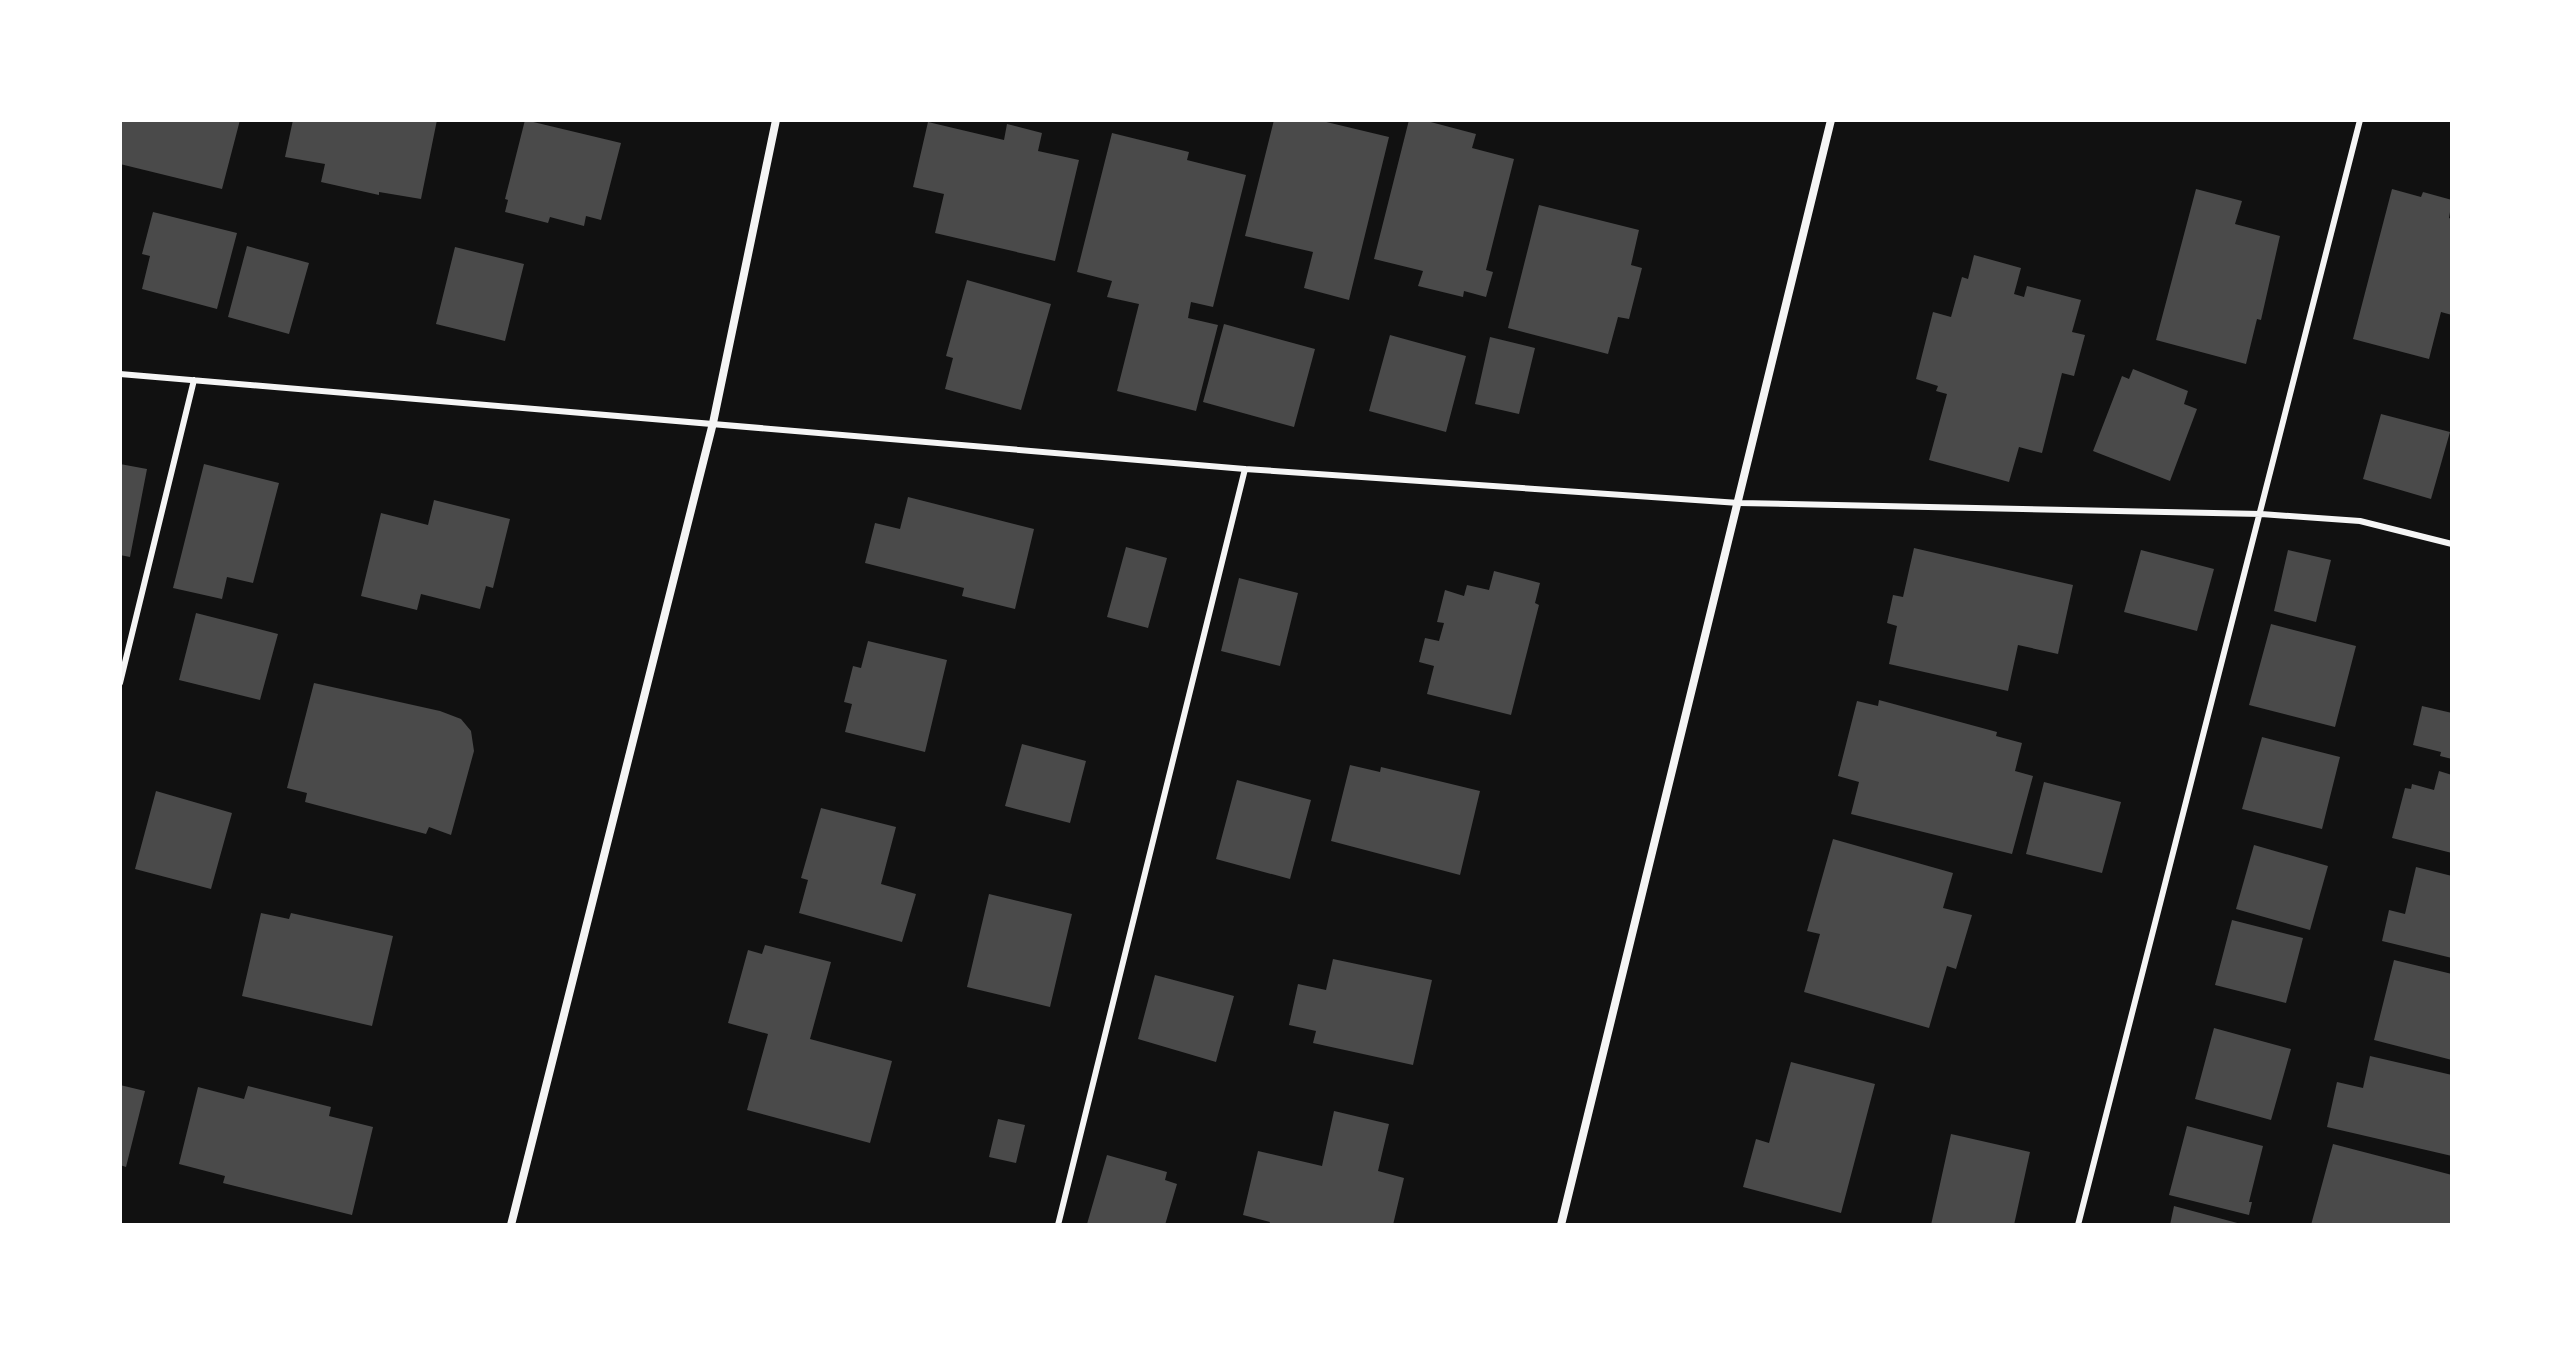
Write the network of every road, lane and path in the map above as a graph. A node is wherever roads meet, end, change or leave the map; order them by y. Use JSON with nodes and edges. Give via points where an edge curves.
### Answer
{"nodes":[{"id":1,"x":776,"y":120,"type":"edge"},
{"id":2,"x":1831,"y":120,"type":"edge"},
{"id":3,"x":2360,"y":120,"type":"edge"},
{"id":4,"x":120,"y":374,"type":"edge"},
{"id":5,"x":194,"y":380,"type":"junction"},
{"id":6,"x":713,"y":423,"type":"junction"},
{"id":7,"x":1245,"y":469,"type":"junction"},
{"id":8,"x":1739,"y":503,"type":"junction"},
{"id":9,"x":2261,"y":514,"type":"junction"},
{"id":10,"x":2452,"y":544,"type":"edge"},
{"id":11,"x":120,"y":683,"type":"edge"},
{"id":12,"x":511,"y":1225,"type":"edge"},
{"id":13,"x":1058,"y":1225,"type":"edge"},
{"id":14,"x":1561,"y":1225,"type":"edge"},
{"id":15,"x":2078,"y":1225,"type":"edge"}],
"edges":[{"from":1,"to":6,"type":"street"},
{"from":2,"to":8,"type":"street"},
{"from":3,"to":9,"type":"lane"},
{"from":4,"to":5,"type":"lane"},
{"from":5,"to":6,"type":"lane"},
{"from":5,"to":11,"type":"lane"},
{"from":6,"to":7,"type":"lane"},
{"from":6,"to":12,"type":"street"},
{"from":7,"to":8,"type":"lane"},
{"from":7,"to":13,"type":"lane"},
{"from":8,"to":9,"type":"lane"},
{"from":8,"to":14,"type":"street"},
{"from":9,"to":10,"type":"lane","via":[[2360,521]]},
{"from":9,"to":15,"type":"lane"}]}
